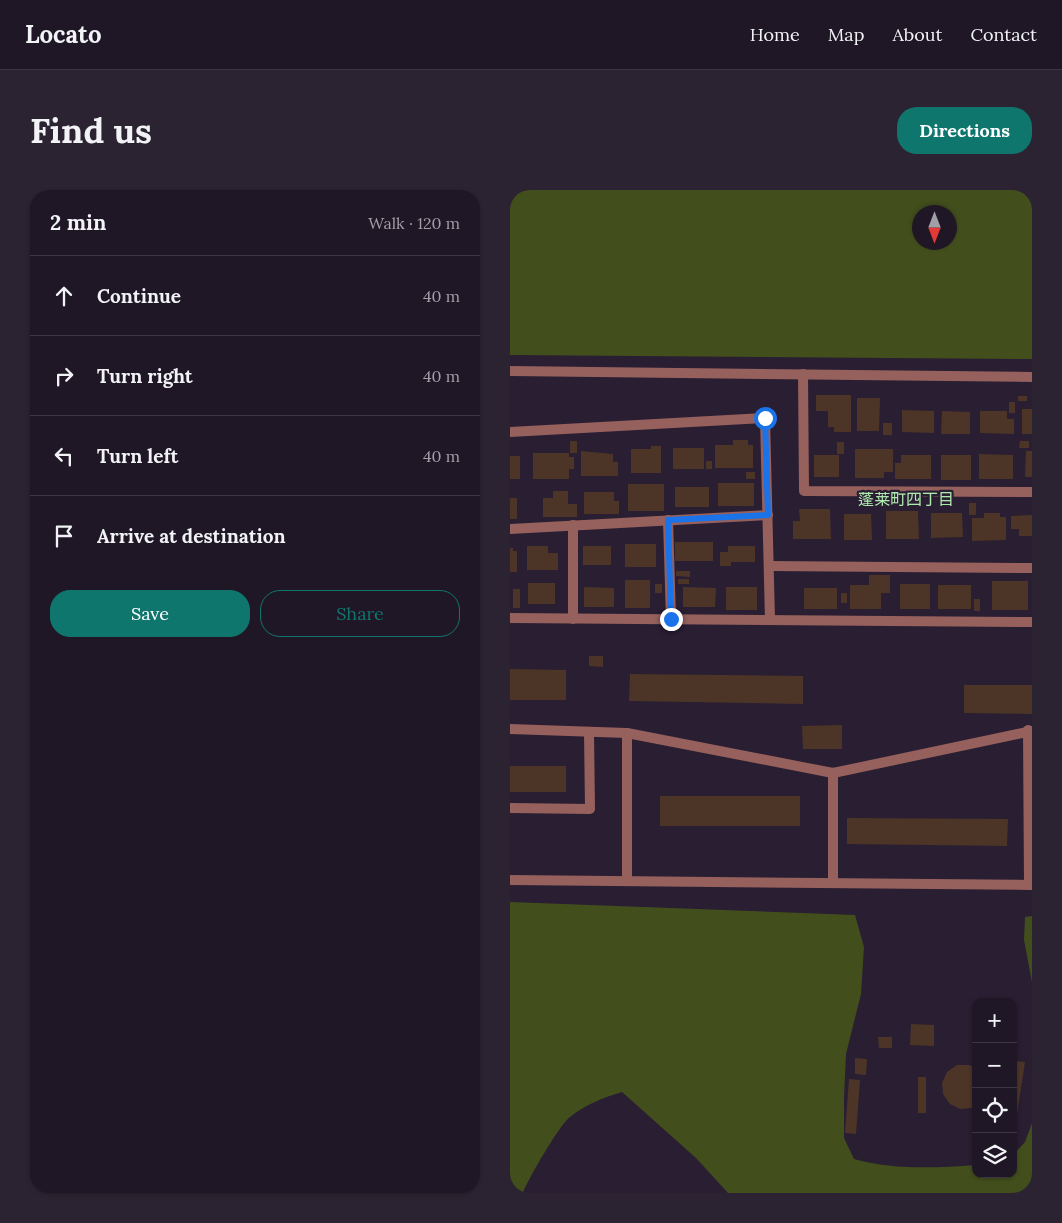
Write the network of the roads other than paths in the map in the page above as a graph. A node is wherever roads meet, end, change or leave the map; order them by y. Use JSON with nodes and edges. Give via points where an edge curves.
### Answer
{"nodes":[{"id":1,"x":510,"y":371,"type":"edge"},
{"id":2,"x":803,"y":374,"type":"junction"},
{"id":3,"x":1032,"y":377,"type":"edge"},
{"id":4,"x":510,"y":432,"type":"edge"},
{"id":5,"x":1032,"y":492,"type":"edge"},
{"id":6,"x":768,"y":515,"type":"junction"},
{"id":7,"x":668,"y":520,"type":"junction"},
{"id":8,"x":573,"y":525,"type":"junction"},
{"id":9,"x":510,"y":529,"type":"edge"},
{"id":10,"x":769,"y":566,"type":"junction"},
{"id":11,"x":1032,"y":568,"type":"edge"},
{"id":12,"x":510,"y":618,"type":"edge"},
{"id":13,"x":573,"y":619,"type":"junction"},
{"id":14,"x":671,"y":619,"type":"junction"},
{"id":15,"x":770,"y":620,"type":"junction"},
{"id":16,"x":1032,"y":622,"type":"edge"},
{"id":17,"x":510,"y":729,"type":"edge"},
{"id":18,"x":1030,"y":730,"type":"edge"},
{"id":19,"x":589,"y":732,"type":"junction"},
{"id":20,"x":627,"y":734,"type":"junction"},
{"id":21,"x":833,"y":773,"type":"junction"},
{"id":22,"x":510,"y":808,"type":"edge"},
{"id":23,"x":510,"y":880,"type":"edge"},
{"id":24,"x":626,"y":881,"type":"junction"},
{"id":25,"x":833,"y":883,"type":"junction"},
{"id":26,"x":1030,"y":885,"type":"edge"}],
"edges":[{"from":1,"to":2,"type":"street"},
{"from":2,"to":3,"type":"street"},
{"from":2,"to":5,"type":"street","via":[[804,491]]},
{"from":4,"to":6,"type":"street","via":[[765,418]]},
{"from":6,"to":7,"type":"street"},
{"from":6,"to":10,"type":"street"},
{"from":7,"to":8,"type":"street"},
{"from":7,"to":14,"type":"street"},
{"from":8,"to":9,"type":"street"},
{"from":8,"to":13,"type":"street"},
{"from":10,"to":11,"type":"street"},
{"from":10,"to":15,"type":"street"},
{"from":12,"to":13,"type":"street"},
{"from":13,"to":14,"type":"street"},
{"from":14,"to":15,"type":"street"},
{"from":15,"to":16,"type":"street"},
{"from":17,"to":19,"type":"street"},
{"from":18,"to":21,"type":"street"},
{"from":18,"to":26,"type":"street"},
{"from":19,"to":20,"type":"street"},
{"from":19,"to":22,"type":"street","via":[[590,809]]},
{"from":20,"to":21,"type":"street"},
{"from":20,"to":24,"type":"street"},
{"from":21,"to":25,"type":"street"},
{"from":23,"to":24,"type":"street"},
{"from":24,"to":25,"type":"street"},
{"from":25,"to":26,"type":"street"}]}
